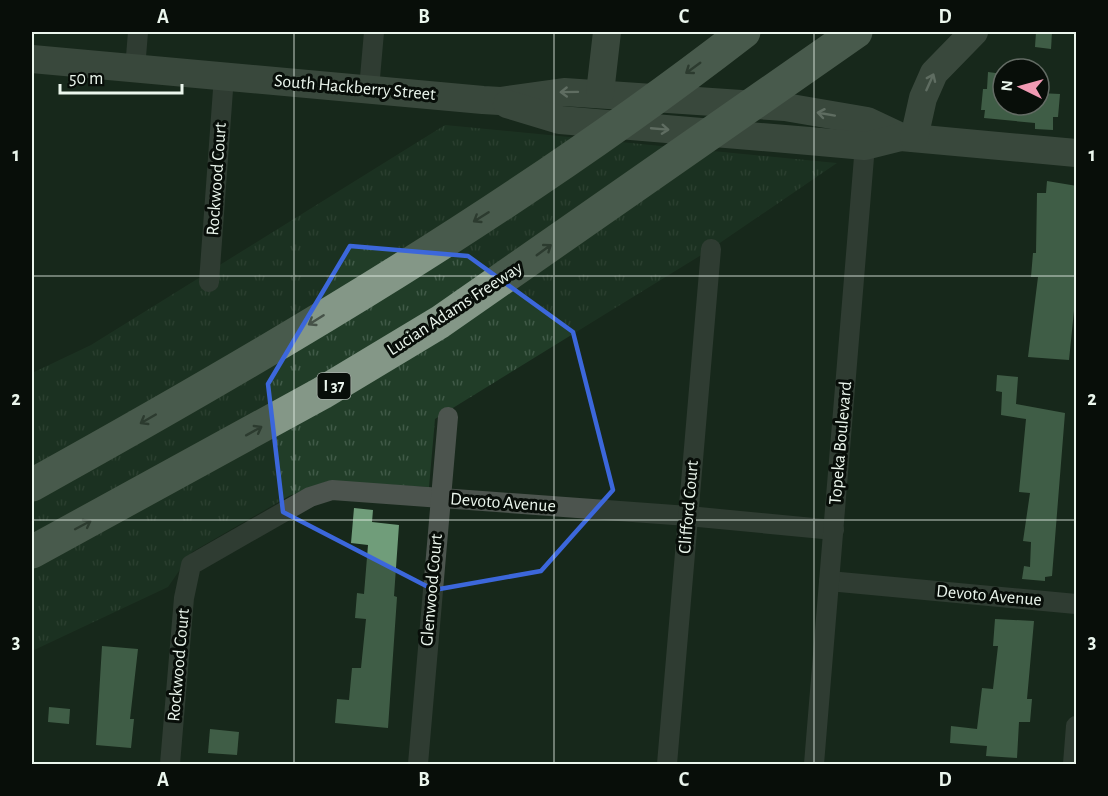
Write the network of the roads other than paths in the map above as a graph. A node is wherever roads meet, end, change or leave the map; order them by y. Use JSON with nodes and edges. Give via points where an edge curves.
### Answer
{"nodes":[{"id":1,"x":138,"y":32,"type":"edge"},
{"id":2,"x":374,"y":32,"type":"edge"},
{"id":3,"x":607,"y":32,"type":"edge"},
{"id":4,"x":974,"y":32,"type":"edge"},
{"id":5,"x":742,"y":33,"type":"edge"},
{"id":6,"x":849,"y":38,"type":"edge"},
{"id":7,"x":32,"y":59,"type":"edge"},
{"id":8,"x":135,"y":69,"type":"junction"},
{"id":9,"x":224,"y":76,"type":"junction"},
{"id":10,"x":369,"y":89,"type":"junction"},
{"id":11,"x":600,"y":93,"type":"junction"},
{"id":12,"x":500,"y":101,"type":"junction"},
{"id":13,"x":866,"y":134,"type":"junction"},
{"id":14,"x":908,"y":137,"type":"junction"},
{"id":15,"x":1077,"y":153,"type":"edge"},
{"id":16,"x":711,"y":249,"type":"dead end"},
{"id":17,"x":209,"y":282,"type":"dead end"},
{"id":18,"x":448,"y":417,"type":"dead end"},
{"id":19,"x":32,"y":485,"type":"edge"},
{"id":20,"x":439,"y":498,"type":"junction"},
{"id":21,"x":688,"y":516,"type":"junction"},
{"id":22,"x":834,"y":530,"type":"junction"},
{"id":23,"x":32,"y":552,"type":"edge"},
{"id":24,"x":191,"y":566,"type":"joint"},
{"id":25,"x":829,"y":581,"type":"junction"},
{"id":26,"x":1077,"y":604,"type":"edge"},
{"id":27,"x":1077,"y":726,"type":"edge"},
{"id":28,"x":170,"y":765,"type":"edge"},
{"id":29,"x":418,"y":765,"type":"edge"},
{"id":30,"x":667,"y":765,"type":"edge"},
{"id":31,"x":814,"y":765,"type":"edge"},
{"id":32,"x":1073,"y":765,"type":"edge"}],
"edges":[{"from":1,"to":8,"type":"street"},
{"from":2,"to":10,"type":"street"},
{"from":3,"to":11,"type":"main road"},
{"from":14,"to":4,"type":"main road","one_way":true,"via":[[934,73]]},
{"from":5,"to":19,"type":"highway","one_way":true,"via":[[531,186],[275,346]]},
{"from":23,"to":6,"type":"highway","name":"Lucian Adams Freeway","number":"I 37","one_way":true,"via":[[322,393],[430,328]]},
{"from":7,"to":8,"type":"main road","name":"South Hackberry Street"},
{"from":8,"to":9,"type":"main road","name":"South Hackberry Street"},
{"from":9,"to":10,"type":"main road","name":"South Hackberry Street"},
{"from":9,"to":17,"type":"street","name":"Rockwood Court"},
{"from":10,"to":12,"type":"main road","name":"South Hackberry Street"},
{"from":11,"to":12,"type":"main road","name":"South Hackberry Street","one_way":true,"via":[[564,92]]},
{"from":13,"to":11,"type":"main road","name":"South Hackberry Street","one_way":true,"via":[[785,107]]},
{"from":12,"to":13,"type":"main road","name":"South Hackberry Street","one_way":true,"via":[[560,120]]},
{"from":13,"to":14,"type":"main road","name":"South Hackberry Street"},
{"from":13,"to":22,"type":"street","name":"Topeka Boulevard"},
{"from":14,"to":15,"type":"main road","name":"South Hackberry Street"},
{"from":16,"to":21,"type":"street","name":"Clifford Court"},
{"from":18,"to":20,"type":"street","name":"Glenwood Court"},
{"from":20,"to":21,"type":"street","name":"Devoto Avenue"},
{"from":20,"to":24,"type":"street","name":"Devoto Avenue","via":[[332,490],[310,497]]},
{"from":20,"to":29,"type":"street","name":"Glenwood Court"},
{"from":21,"to":22,"type":"street","name":"Devoto Avenue"},
{"from":21,"to":30,"type":"street","name":"Clifford Court"},
{"from":22,"to":25,"type":"street","name":"Topeka Boulevard"},
{"from":24,"to":28,"type":"street","name":"Rockwood Court","via":[[184,598]]},
{"from":25,"to":26,"type":"street","name":"Devoto Avenue"},
{"from":25,"to":31,"type":"street","name":"Topeka Boulevard"},
{"from":27,"to":32,"type":"street"}]}
